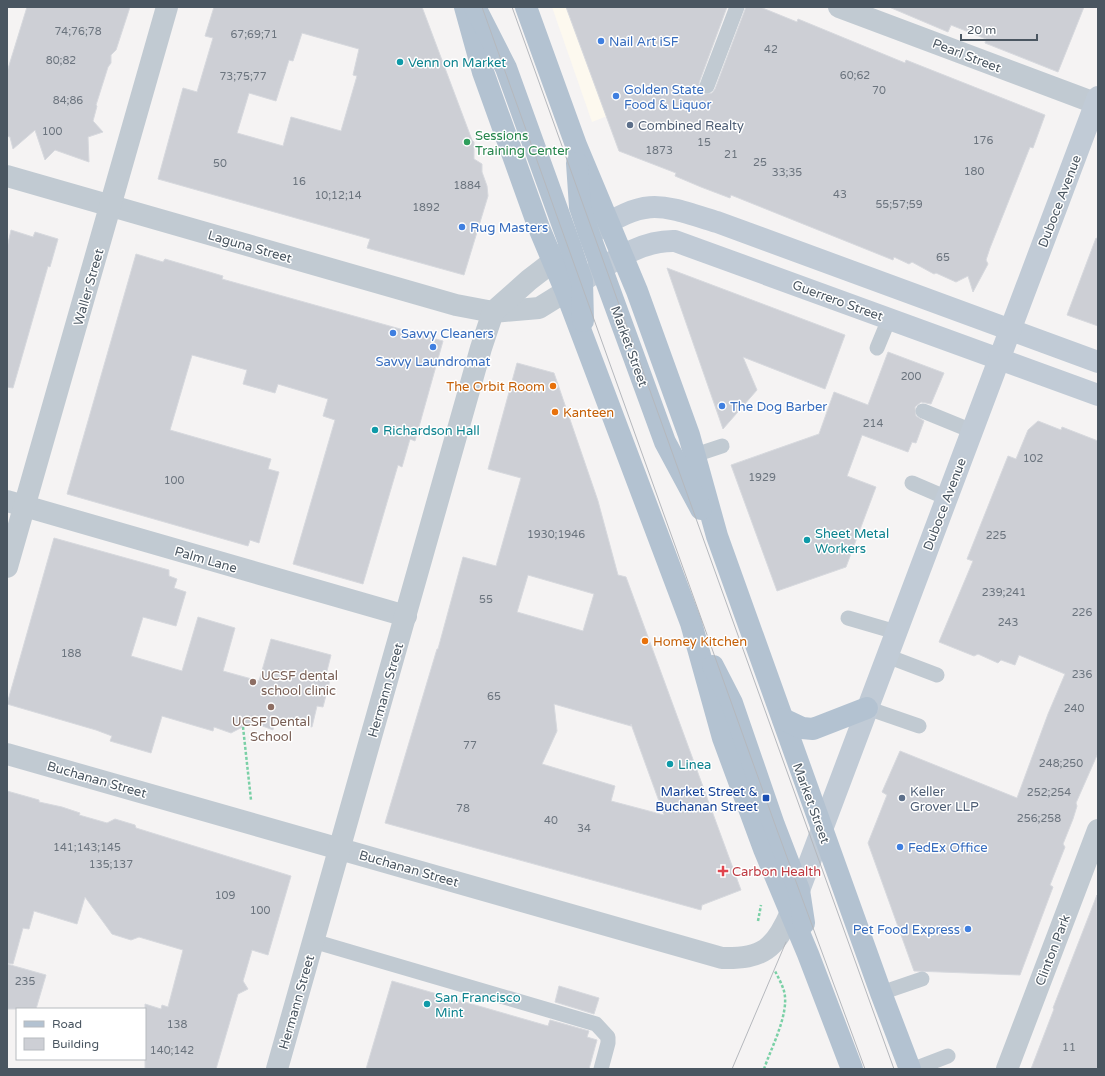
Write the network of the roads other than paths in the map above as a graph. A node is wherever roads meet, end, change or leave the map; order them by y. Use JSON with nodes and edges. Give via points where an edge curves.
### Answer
{"nodes":[{"id":1,"x":168,"y":7,"type":"edge"},
{"id":2,"x":465,"y":7,"type":"edge"},
{"id":3,"x":475,"y":7,"type":"edge"},
{"id":4,"x":526,"y":7,"type":"edge"},
{"id":5,"x":737,"y":7,"type":"edge"},
{"id":6,"x":839,"y":7,"type":"edge"},
{"id":7,"x":707,"y":86,"type":"dead end"},
{"id":8,"x":1097,"y":100,"type":"edge"},
{"id":9,"x":576,"y":145,"type":"junction"},
{"id":10,"x":7,"y":176,"type":"edge"},
{"id":11,"x":112,"y":206,"type":"junction"},
{"id":12,"x":608,"y":222,"type":"junction"},
{"id":13,"x":589,"y":234,"type":"junction"},
{"id":14,"x":571,"y":248,"type":"junction"},
{"id":15,"x":622,"y":255,"type":"junction"},
{"id":16,"x":553,"y":262,"type":"junction"},
{"id":17,"x":602,"y":269,"type":"junction"},
{"id":18,"x":574,"y":286,"type":"junction"},
{"id":19,"x":493,"y":312,"type":"junction"},
{"id":20,"x":889,"y":319,"type":"junction"},
{"id":21,"x":1010,"y":330,"type":"junction"},
{"id":22,"x":877,"y":348,"type":"dead end"},
{"id":23,"x":999,"y":359,"type":"junction"},
{"id":24,"x":1098,"y":362,"type":"edge"},
{"id":25,"x":1098,"y":395,"type":"edge"},
{"id":26,"x":923,"y":411,"type":"dead end"},
{"id":27,"x":972,"y":431,"type":"junction"},
{"id":28,"x":722,"y":446,"type":"dead end"},
{"id":29,"x":695,"y":455,"type":"junction"},
{"id":30,"x":912,"y":483,"type":"dead end"},
{"id":31,"x":946,"y":498,"type":"junction"},
{"id":32,"x":16,"y":503,"type":"edge"},
{"id":33,"x":717,"y":536,"type":"junction"},
{"id":34,"x":7,"y":567,"type":"edge"},
{"id":35,"x":406,"y":616,"type":"junction"},
{"id":36,"x":848,"y":618,"type":"dead end"},
{"id":37,"x":691,"y":623,"type":"junction"},
{"id":38,"x":896,"y":632,"type":"junction"},
{"id":39,"x":886,"y":656,"type":"junction"},
{"id":40,"x":937,"y":675,"type":"dead end"},
{"id":41,"x":867,"y":708,"type":"junction"},
{"id":42,"x":783,"y":719,"type":"junction"},
{"id":43,"x":919,"y":726,"type":"dead end"},
{"id":44,"x":7,"y":754,"type":"edge"},
{"id":45,"x":822,"y":828,"type":"junction"},
{"id":46,"x":1098,"y":830,"type":"edge"},
{"id":47,"x":339,"y":848,"type":"junction"},
{"id":48,"x":799,"y":890,"type":"junction"},
{"id":49,"x":791,"y":912,"type":"junction"},
{"id":50,"x":313,"y":941,"type":"junction"},
{"id":51,"x":808,"y":954,"type":"junction"},
{"id":52,"x":922,"y":978,"type":"dead end"},
{"id":53,"x":881,"y":993,"type":"junction"},
{"id":54,"x":948,"y":1056,"type":"dead end"},
{"id":55,"x":277,"y":1069,"type":"edge"},
{"id":56,"x":601,"y":1069,"type":"edge"},
{"id":57,"x":853,"y":1069,"type":"edge"},
{"id":58,"x":910,"y":1069,"type":"edge"},
{"id":59,"x":914,"y":1069,"type":"edge"},
{"id":60,"x":1007,"y":1069,"type":"edge"}],
"edges":[{"from":1,"to":11,"type":"street","name":"Waller Street"},
{"from":2,"to":16,"type":"main road","via":[[483,72]]},
{"from":3,"to":14,"type":"main road","via":[[506,68]]},
{"from":4,"to":9,"type":"main road","name":"Market Street"},
{"from":5,"to":7,"type":"lane"},
{"from":6,"to":8,"type":"street","name":"Pearl Street"},
{"from":8,"to":21,"type":"main road","name":"Duboce Avenue"},
{"from":9,"to":12,"type":"main road","name":"Market Street"},
{"from":9,"to":13,"type":"main road","name":"Market Street","via":[[580,207]]},
{"from":10,"to":11,"type":"street","name":"Laguna Street"},
{"from":11,"to":19,"type":"street","name":"Laguna Street","via":[[456,305]]},
{"from":11,"to":32,"type":"street","name":"Waller Street"},
{"from":12,"to":13,"type":"main road"},
{"from":12,"to":15,"type":"main road","name":"Market Street"},
{"from":12,"to":21,"type":"main road","via":[[644,207],[661,206],[681,211]]},
{"from":13,"to":14,"type":"street"},
{"from":13,"to":17,"type":"main road","name":"Market Street"},
{"from":14,"to":16,"type":"street"},
{"from":14,"to":18,"type":"main road"},
{"from":15,"to":17,"type":"main road","name":"Guerrero Street"},
{"from":15,"to":20,"type":"main road","name":"Guerrero Street","via":[[645,244],[675,241]]},
{"from":15,"to":29,"type":"main road","name":"Market Street"},
{"from":16,"to":18,"type":"main road"},
{"from":16,"to":19,"type":"street"},
{"from":17,"to":18,"type":"main road","name":"Guerrero Street"},
{"from":17,"to":33,"type":"main road","name":"Market Street","via":[[665,442]]},
{"from":18,"to":19,"type":"street","name":"Laguna Street","via":[[539,308]]},
{"from":18,"to":37,"type":"main road","via":[[583,336]]},
{"from":19,"to":35,"type":"street","name":"Hermann Street"},
{"from":20,"to":22,"type":"lane"},
{"from":20,"to":23,"type":"main road","name":"Guerrero Street"},
{"from":21,"to":23,"type":"main road","name":"Duboce Avenue"},
{"from":21,"to":24,"type":"main road"},
{"from":23,"to":25,"type":"main road","name":"Guerrero Street"},
{"from":23,"to":27,"type":"main road","name":"Duboce Avenue"},
{"from":26,"to":27,"type":"lane"},
{"from":27,"to":31,"type":"main road","name":"Duboce Avenue"},
{"from":28,"to":29,"type":"lane"},
{"from":29,"to":33,"type":"main road","name":"Market Street"},
{"from":30,"to":31,"type":"lane"},
{"from":31,"to":38,"type":"main road","name":"Duboce Avenue"},
{"from":32,"to":34,"type":"street","name":"Waller Street"},
{"from":32,"to":35,"type":"street","name":"Palm Lane"},
{"from":33,"to":42,"type":"main road","name":"Market Street"},
{"from":35,"to":47,"type":"street","name":"Hermann Street"},
{"from":36,"to":38,"type":"lane"},
{"from":37,"to":48,"type":"main road","via":[[732,703]]},
{"from":37,"to":49,"type":"main road","via":[[723,738],[764,849]]},
{"from":38,"to":39,"type":"main road","name":"Duboce Avenue"},
{"from":39,"to":40,"type":"lane"},
{"from":39,"to":41,"type":"main road","name":"Duboce Avenue"},
{"from":41,"to":42,"type":"main road","via":[[813,729],[802,728]]},
{"from":41,"to":43,"type":"lane"},
{"from":41,"to":45,"type":"main road","name":"Duboce Avenue"},
{"from":42,"to":45,"type":"main road","name":"Market Street"},
{"from":44,"to":47,"type":"street","name":"Buchanan Street"},
{"from":45,"to":48,"type":"main road","name":"Duboce Avenue"},
{"from":45,"to":53,"type":"main road","name":"Market Street"},
{"from":46,"to":60,"type":"street","name":"Clinton Park"},
{"from":47,"to":49,"type":"street","name":"Buchanan Street","via":[[722,958],[759,955],[783,930]]},
{"from":47,"to":50,"type":"street","name":"Hermann Street"},
{"from":48,"to":49,"type":"main road","name":"Duboce Avenue"},
{"from":48,"to":51,"type":"main road"},
{"from":49,"to":51,"type":"main road"},
{"from":50,"to":55,"type":"street","name":"Hermann Street"},
{"from":50,"to":56,"type":"lane","via":[[596,1024],[608,1037]]},
{"from":51,"to":57,"type":"main road"},
{"from":52,"to":53,"type":"lane"},
{"from":53,"to":58,"type":"main road","name":"Market Street"},
{"from":54,"to":59,"type":"lane"}]}
